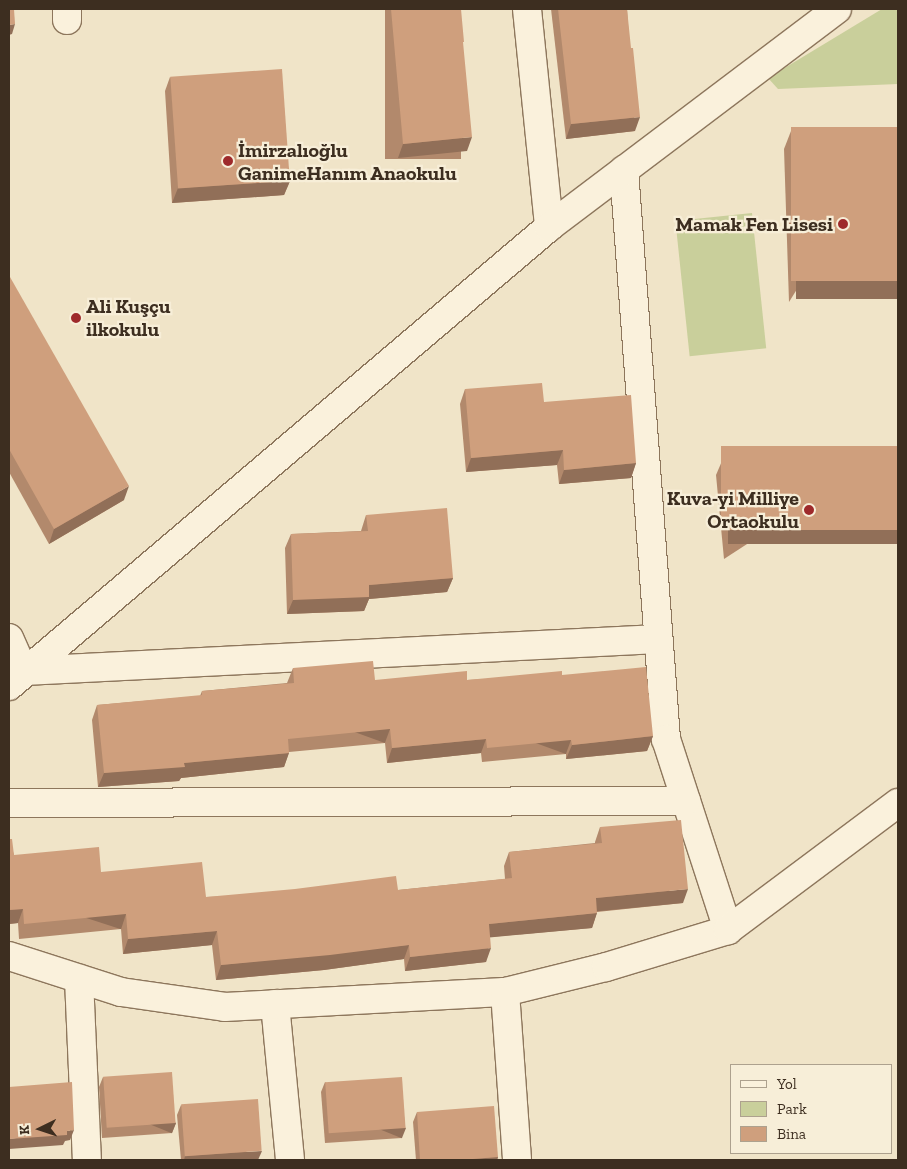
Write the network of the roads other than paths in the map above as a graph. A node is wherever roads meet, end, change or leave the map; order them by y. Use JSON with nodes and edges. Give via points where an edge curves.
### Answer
{"nodes":[{"id":1,"x":527,"y":9,"type":"edge"},
{"id":2,"x":837,"y":9,"type":"edge"},
{"id":3,"x":624,"y":170,"type":"junction"},
{"id":4,"x":549,"y":227,"type":"junction"},
{"id":5,"x":9,"y":638,"type":"edge"},
{"id":6,"x":658,"y":639,"type":"junction"},
{"id":7,"x":16,"y":678,"type":"edge"},
{"id":8,"x":686,"y":801,"type":"junction"},
{"id":9,"x":898,"y":802,"type":"edge"},
{"id":10,"x":9,"y":803,"type":"edge"},
{"id":11,"x":728,"y":930,"type":"junction"},
{"id":12,"x":9,"y":956,"type":"edge"},
{"id":13,"x":79,"y":979,"type":"junction"},
{"id":14,"x":505,"y":992,"type":"junction"},
{"id":15,"x":275,"y":1004,"type":"junction"},
{"id":16,"x":87,"y":1160,"type":"edge"},
{"id":17,"x":290,"y":1160,"type":"edge"},
{"id":18,"x":518,"y":1160,"type":"edge"}],
"edges":[{"from":1,"to":4,"type":"street"},
{"from":2,"to":3,"type":"street"},
{"from":3,"to":4,"type":"street"},
{"from":3,"to":6,"type":"street"},
{"from":4,"to":7,"type":"street"},
{"from":5,"to":7,"type":"street"},
{"from":6,"to":7,"type":"street"},
{"from":6,"to":8,"type":"street","via":[[666,739]]},
{"from":8,"to":10,"type":"street"},
{"from":8,"to":11,"type":"street"},
{"from":9,"to":11,"type":"street"},
{"from":11,"to":14,"type":"street","via":[[606,967]]},
{"from":12,"to":13,"type":"street"},
{"from":13,"to":15,"type":"street","via":[[121,992],[225,1007]]},
{"from":13,"to":16,"type":"street"},
{"from":14,"to":15,"type":"street"},
{"from":14,"to":18,"type":"street"},
{"from":15,"to":17,"type":"street"}]}
